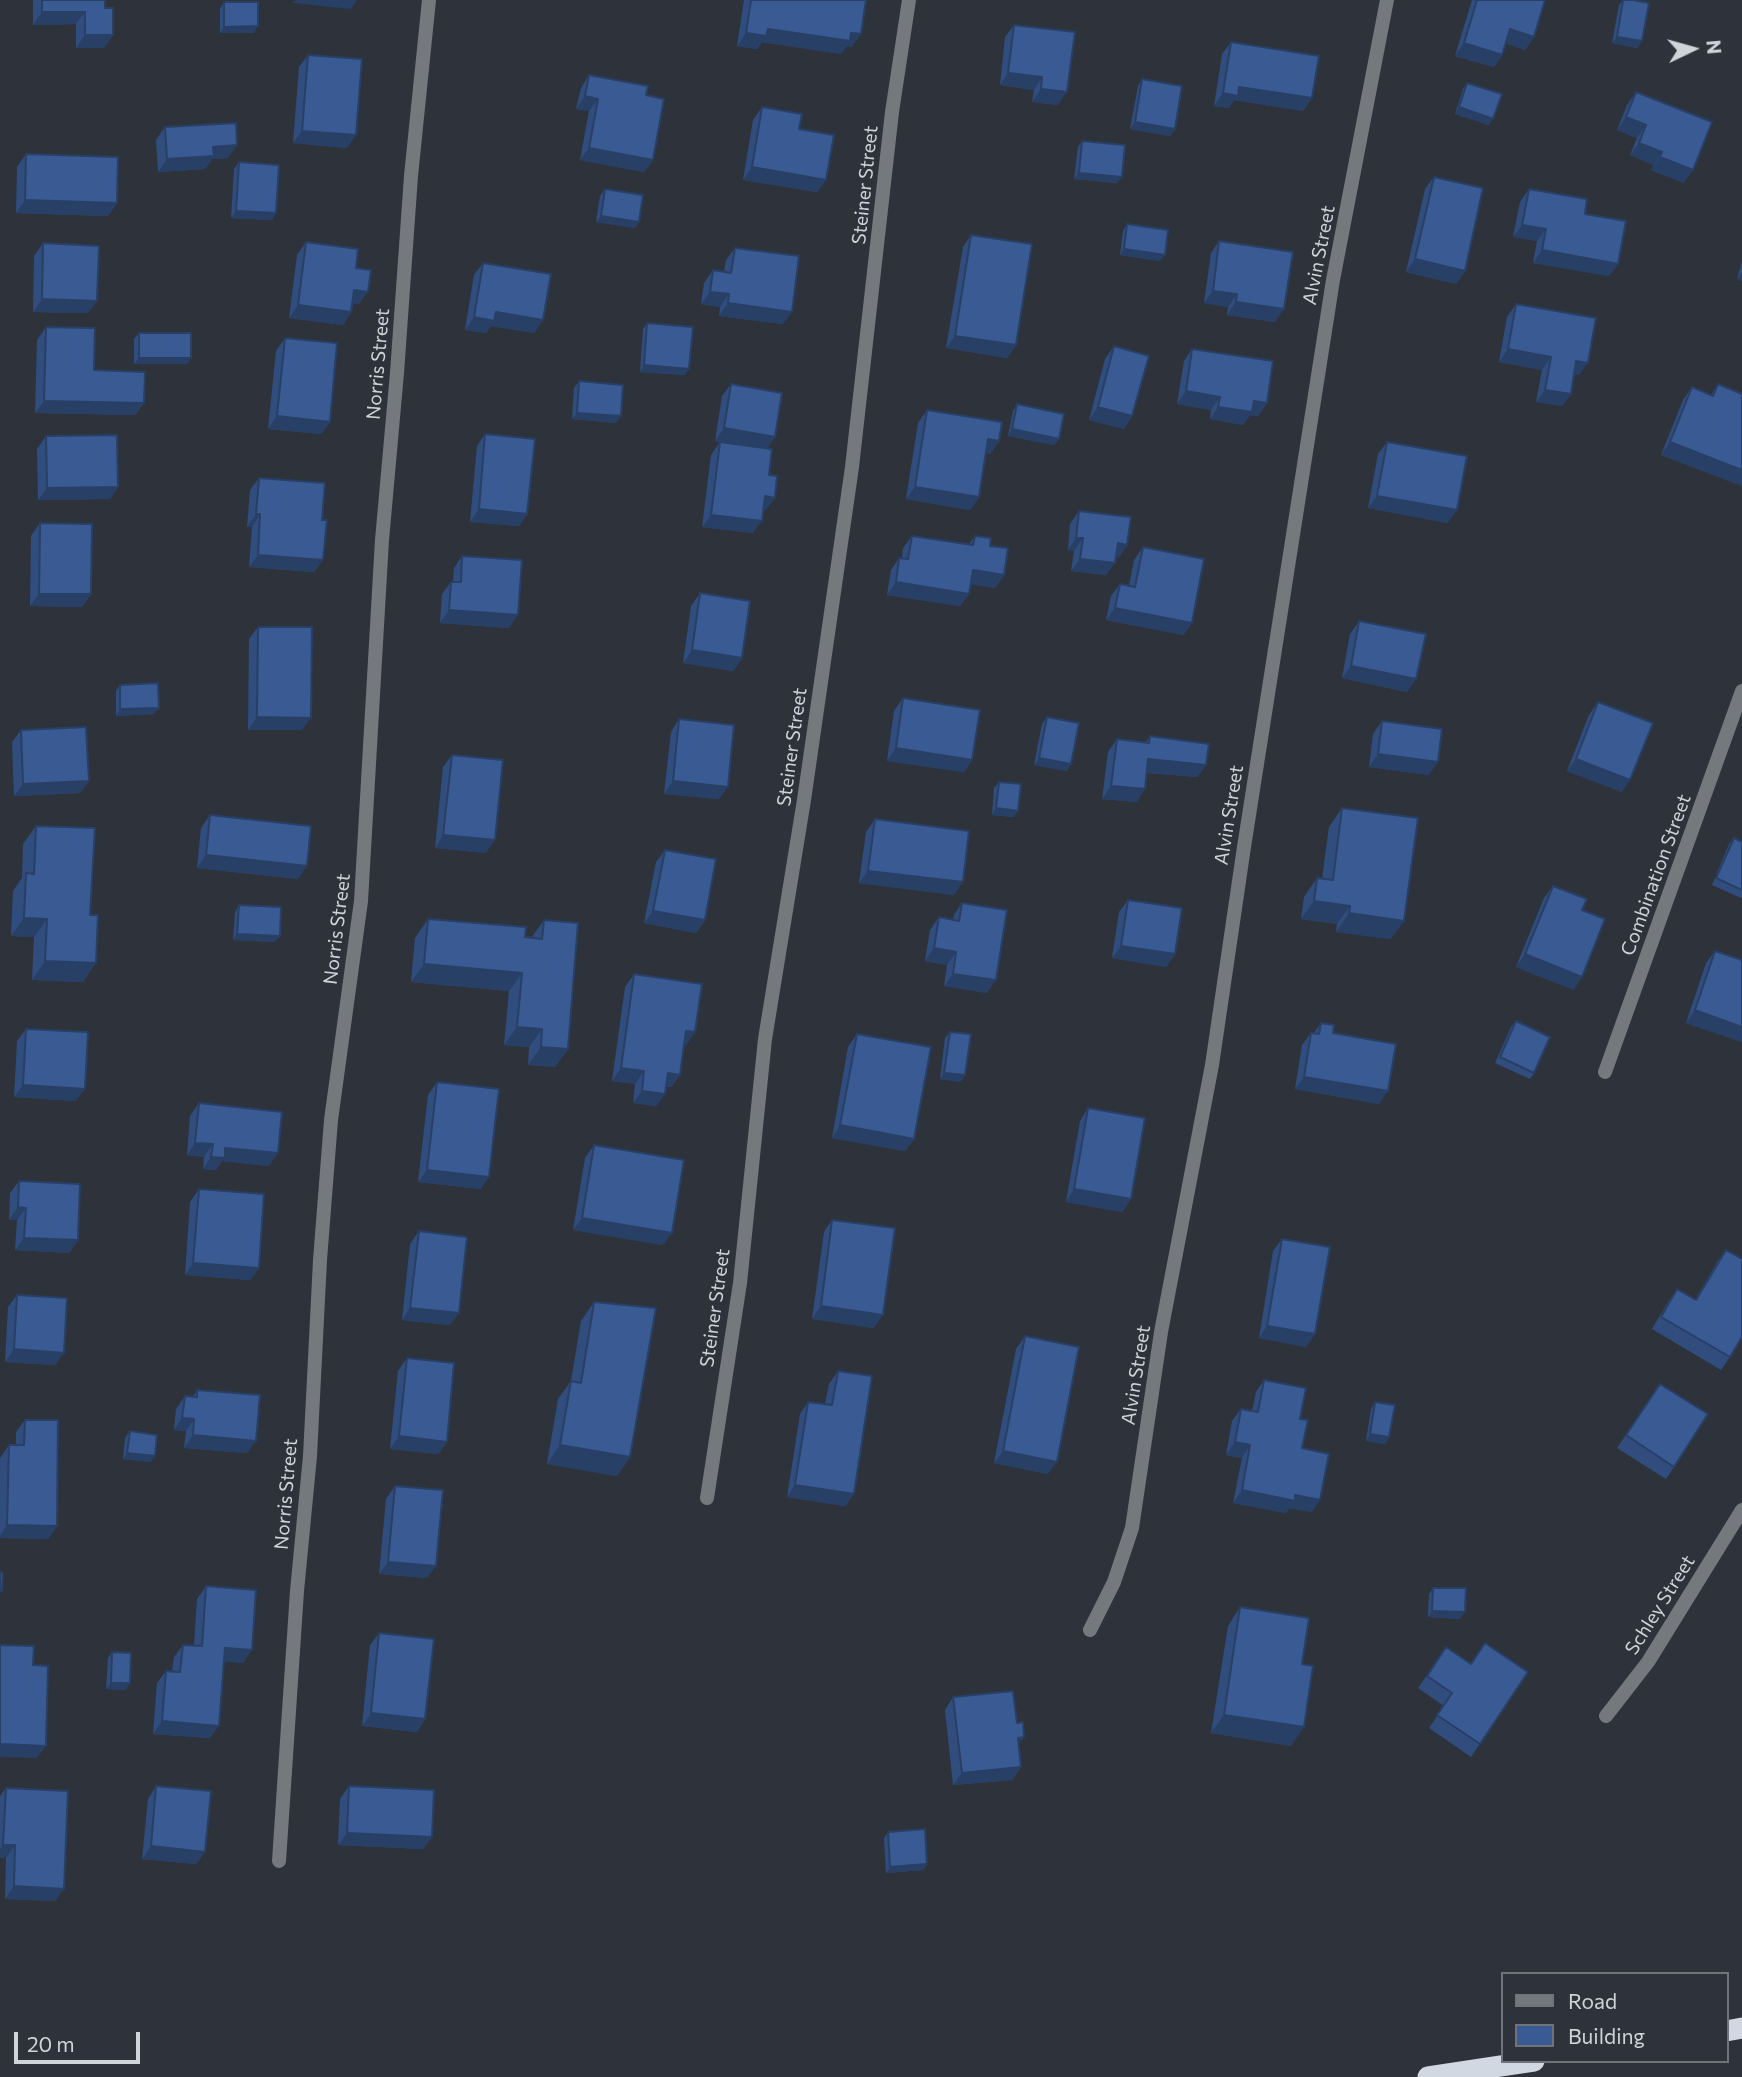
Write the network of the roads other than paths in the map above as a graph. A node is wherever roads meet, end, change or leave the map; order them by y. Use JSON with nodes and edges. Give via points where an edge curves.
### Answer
{"nodes":[{"id":1,"x":429,"y":0,"type":"edge"},
{"id":2,"x":909,"y":0,"type":"edge"},
{"id":3,"x":1387,"y":0,"type":"edge"},
{"id":4,"x":1742,"y":691,"type":"edge"},
{"id":5,"x":1605,"y":1072,"type":"dead end"},
{"id":6,"x":707,"y":1498,"type":"dead end"},
{"id":7,"x":1742,"y":1510,"type":"edge"},
{"id":8,"x":1090,"y":1630,"type":"dead end"},
{"id":9,"x":1606,"y":1716,"type":"dead end"},
{"id":10,"x":279,"y":1861,"type":"dead end"},
{"id":11,"x":1521,"y":2063,"type":"edge"},
{"id":12,"x":1429,"y":2077,"type":"edge"}],
"edges":[{"from":1,"to":10,"type":"street","name":"Norris Street","via":[[382,540],[361,901],[330,1133]]},
{"from":2,"to":6,"type":"street","name":"Steiner Street","via":[[852,467],[765,1039],[740,1283]]},
{"from":3,"to":8,"type":"street","name":"Alvin Street","via":[[1333,281],[1212,1065],[1161,1332],[1132,1528],[1114,1582]]},
{"from":4,"to":5,"type":"street","name":"Combination Street"},
{"from":7,"to":9,"type":"street","name":"Schley Street","via":[[1648,1662]]},
{"from":11,"to":12,"type":"highway"}]}
